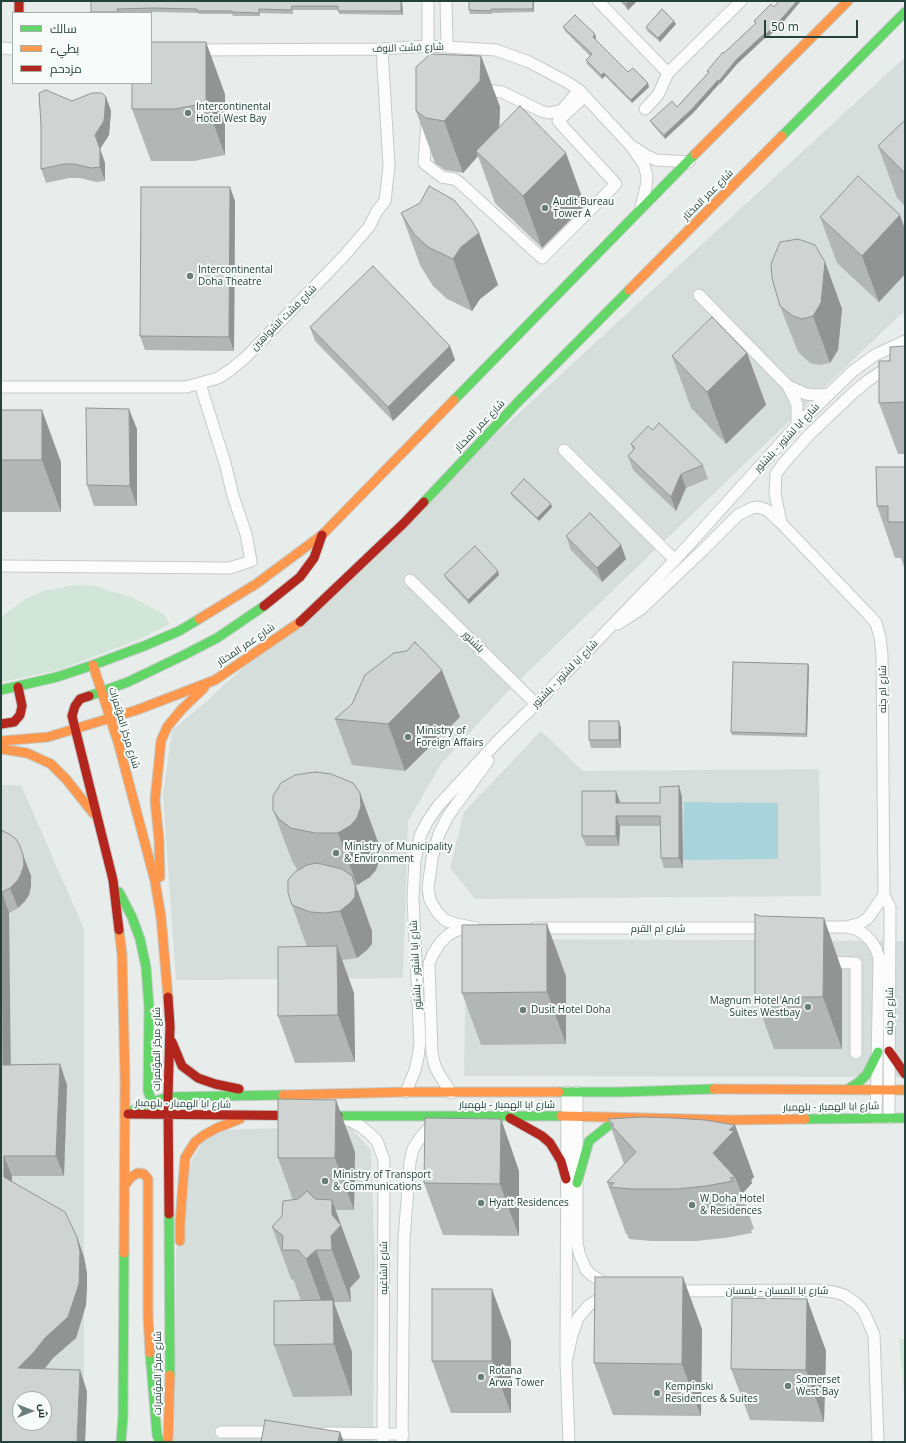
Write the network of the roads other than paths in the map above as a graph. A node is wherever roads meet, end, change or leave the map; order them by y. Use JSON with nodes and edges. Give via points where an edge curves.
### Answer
{"nodes":[{"id":1,"x":19,"y":1,"type":"edge"},
{"id":2,"x":598,"y":1,"type":"edge"},
{"id":3,"x":741,"y":1,"type":"edge"},
{"id":4,"x":848,"y":1,"type":"edge"},
{"id":5,"x":428,"y":6,"type":"edge"},
{"id":6,"x":446,"y":6,"type":"edge"},
{"id":7,"x":19,"y":12,"type":"edge"},
{"id":8,"x":905,"y":12,"type":"edge"},
{"id":9,"x":905,"y":18,"type":"edge"},
{"id":10,"x":888,"y":29,"type":"junction"},
{"id":11,"x":428,"y":46,"type":"junction"},
{"id":12,"x":447,"y":47,"type":"junction"},
{"id":13,"x":1,"y":48,"type":"edge"},
{"id":14,"x":12,"y":49,"type":"edge"},
{"id":15,"x":382,"y":49,"type":"junction"},
{"id":16,"x":183,"y":50,"type":"edge"},
{"id":17,"x":668,"y":73,"type":"junction"},
{"id":18,"x":468,"y":88,"type":"edge"},
{"id":19,"x":582,"y":93,"type":"junction"},
{"id":20,"x":427,"y":108,"type":"edge"},
{"id":21,"x":645,"y":109,"type":"dead end"},
{"id":22,"x":631,"y":146,"type":"junction"},
{"id":23,"x":689,"y":162,"type":"junction"},
{"id":24,"x":640,"y":210,"type":"junction"},
{"id":25,"x":699,"y":295,"type":"dead end"},
{"id":26,"x":905,"y":341,"type":"edge"},
{"id":27,"x":905,"y":359,"type":"edge"},
{"id":28,"x":200,"y":384,"type":"junction"},
{"id":29,"x":788,"y":386,"type":"junction"},
{"id":30,"x":1,"y":388,"type":"edge"},
{"id":31,"x":829,"y":394,"type":"junction"},
{"id":32,"x":797,"y":425,"type":"junction"},
{"id":33,"x":564,"y":450,"type":"dead end"},
{"id":34,"x":781,"y":523,"type":"junction"},
{"id":35,"x":322,"y":536,"type":"junction"},
{"id":36,"x":675,"y":560,"type":"junction"},
{"id":37,"x":1,"y":566,"type":"edge"},
{"id":38,"x":410,"y":580,"type":"dead end"},
{"id":39,"x":606,"y":630,"type":"junction"},
{"id":40,"x":92,"y":666,"type":"junction"},
{"id":41,"x":215,"y":680,"type":"junction"},
{"id":42,"x":18,"y":686,"type":"junction"},
{"id":43,"x":1,"y":690,"type":"edge"},
{"id":44,"x":101,"y":692,"type":"junction"},
{"id":45,"x":536,"y":704,"type":"junction"},
{"id":46,"x":110,"y":719,"type":"junction"},
{"id":47,"x":1,"y":724,"type":"edge"},
{"id":48,"x":74,"y":729,"type":"junction"},
{"id":49,"x":1,"y":741,"type":"edge"},
{"id":50,"x":498,"y":741,"type":"junction"},
{"id":51,"x":1,"y":749,"type":"edge"},
{"id":52,"x":97,"y":819,"type":"junction"},
{"id":53,"x":113,"y":880,"type":"junction"},
{"id":54,"x":884,"y":895,"type":"junction"},
{"id":55,"x":161,"y":917,"type":"junction"},
{"id":56,"x":801,"y":927,"type":"edge"},
{"id":57,"x":846,"y":927,"type":"junction"},
{"id":58,"x":470,"y":928,"type":"junction"},
{"id":59,"x":489,"y":928,"type":"edge"},
{"id":60,"x":525,"y":928,"type":"edge"},
{"id":61,"x":778,"y":928,"type":"edge"},
{"id":62,"x":817,"y":962,"type":"edge"},
{"id":63,"x":170,"y":1026,"type":"junction"},
{"id":64,"x":889,"y":1051,"type":"junction"},
{"id":65,"x":878,"y":1052,"type":"junction"},
{"id":66,"x":856,"y":1053,"type":"dead end"},
{"id":67,"x":905,"y":1074,"type":"edge"},
{"id":68,"x":848,"y":1089,"type":"junction"},
{"id":69,"x":877,"y":1089,"type":"junction"},
{"id":70,"x":889,"y":1090,"type":"junction"},
{"id":71,"x":905,"y":1090,"type":"edge"},
{"id":72,"x":406,"y":1092,"type":"junction"},
{"id":73,"x":572,"y":1092,"type":"junction"},
{"id":74,"x":451,"y":1093,"type":"junction"},
{"id":75,"x":252,"y":1095,"type":"junction"},
{"id":76,"x":168,"y":1097,"type":"junction"},
{"id":77,"x":152,"y":1102,"type":"junction"},
{"id":78,"x":125,"y":1114,"type":"junction"},
{"id":79,"x":169,"y":1115,"type":"junction"},
{"id":80,"x":249,"y":1116,"type":"junction"},
{"id":81,"x":340,"y":1116,"type":"junction"},
{"id":82,"x":439,"y":1116,"type":"junction"},
{"id":83,"x":572,"y":1116,"type":"junction"},
{"id":84,"x":508,"y":1117,"type":"junction"},
{"id":85,"x":628,"y":1117,"type":"junction"},
{"id":86,"x":876,"y":1118,"type":"junction"},
{"id":87,"x":889,"y":1118,"type":"junction"},
{"id":88,"x":905,"y":1118,"type":"edge"},
{"id":89,"x":566,"y":1179,"type":"junction"},
{"id":90,"x":577,"y":1183,"type":"junction"},
{"id":91,"x":125,"y":1185,"type":"junction"},
{"id":92,"x":180,"y":1249,"type":"dead end"},
{"id":93,"x":666,"y":1291,"type":"edge"},
{"id":94,"x":179,"y":1311,"type":"dead end"},
{"id":95,"x":170,"y":1336,"type":"junction"},
{"id":96,"x":566,"y":1362,"type":"junction"},
{"id":97,"x":221,"y":1432,"type":"dead end"},
{"id":98,"x":290,"y":1433,"type":"edge"},
{"id":99,"x":313,"y":1433,"type":"edge"},
{"id":100,"x":383,"y":1438,"type":"edge"},
{"id":101,"x":402,"y":1438,"type":"edge"},
{"id":102,"x":120,"y":1442,"type":"edge"},
{"id":103,"x":160,"y":1442,"type":"edge"},
{"id":104,"x":168,"y":1442,"type":"edge"},
{"id":105,"x":569,"y":1442,"type":"edge"},
{"id":106,"x":878,"y":1442,"type":"edge"}],
"edges":[{"from":1,"to":7,"type":"street"},
{"from":2,"to":17,"type":"street"},
{"from":3,"to":17,"type":"street"},
{"from":4,"to":23,"type":"street"},
{"from":5,"to":6,"type":"street"},
{"from":5,"to":11,"type":"street"},
{"from":6,"to":12,"type":"street"},
{"from":8,"to":10,"type":"street","name":"شارع عمر المختار"},
{"from":9,"to":10,"type":"street"},
{"from":10,"to":41,"type":"street","name":"شارع عمر المختار","via":[[517,403],[404,523],[300,622]]},
{"from":11,"to":12,"type":"street","name":"شارع فشت النوف"},
{"from":11,"to":15,"type":"street","name":"شارع فشت النوف"},
{"from":12,"to":19,"type":"street","name":"شارع فشت النوف","via":[[496,50],[529,62]]},
{"from":13,"to":14,"type":"street"},
{"from":15,"to":16,"type":"street","name":"شارع فشت النوف"},
{"from":15,"to":28,"type":"street","name":"شارع فشت الشواهين","via":[[389,166],[385,201],[369,227],[344,257],[246,357],[218,378]]},
{"from":17,"to":21,"type":"street","via":[[658,96]]},
{"from":18,"to":19,"type":"street","via":[[502,92],[549,113],[562,110]]},
{"from":19,"to":20,"type":"street","via":[[558,121],[616,184],[542,258],[460,183],[442,177],[424,163]]},
{"from":19,"to":22,"type":"street","name":"شارع فشت النوف"},
{"from":22,"to":23,"type":"street","name":"شارع فشت النوف","via":[[656,160]]},
{"from":22,"to":24,"type":"street","name":"شارع فشت النوف","via":[[644,165],[647,176]]},
{"from":23,"to":24,"type":"street"},
{"from":24,"to":35,"type":"street"},
{"from":25,"to":29,"type":"street"},
{"from":26,"to":31,"type":"street","name":"شارع ابا لشتور - بلشتور","via":[[875,355],[853,371]]},
{"from":27,"to":34,"type":"street","name":"شارع ابا لشتور - بلشتور","via":[[870,379],[854,392],[783,464],[776,474],[775,493]]},
{"from":28,"to":30,"type":"street","name":"شارع فشت الشواهين","via":[[174,388]]},
{"from":28,"to":37,"type":"street","via":[[226,463],[251,560],[230,568]]},
{"from":29,"to":31,"type":"street","via":[[806,394]]},
{"from":29,"to":32,"type":"street","via":[[797,404]]},
{"from":31,"to":32,"type":"street","name":"شارع ابا لشتور - بلشتور"},
{"from":32,"to":36,"type":"street","name":"شارع ابا لشتور - بلشتور"},
{"from":33,"to":36,"type":"street"},
{"from":34,"to":39,"type":"street","name":"شارع ام جنه","via":[[767,510],[758,507],[738,515],[641,609]]},
{"from":34,"to":54,"type":"street","name":"شارع ام جنه","via":[[868,613],[876,623],[880,637]]},
{"from":35,"to":40,"type":"street","via":[[256,584],[179,631]]},
{"from":35,"to":44,"type":"street","via":[[314,558],[300,577],[241,623],[156,670]]},
{"from":36,"to":39,"type":"street","name":"شارع ابا لشتور - بلشتور"},
{"from":38,"to":45,"type":"street","name":"بلشتور"},
{"from":39,"to":45,"type":"street","name":"شارع ابا لشتور - بلشتور"},
{"from":40,"to":42,"type":"street"},
{"from":40,"to":44,"type":"street","name":"شارع مركز المؤتمرات"},
{"from":41,"to":46,"type":"street","name":"شارع عمر المختار"},
{"from":41,"to":55,"type":"street","via":[[198,692],[182,709],[161,741],[155,800]]},
{"from":42,"to":43,"type":"street"},
{"from":42,"to":47,"type":"street","via":[[22,706],[20,715],[14,722]]},
{"from":44,"to":46,"type":"street","name":"شارع مركز المؤتمرات"},
{"from":44,"to":48,"type":"street","via":[[80,699],[74,706]]},
{"from":45,"to":50,"type":"street","name":"شارع ابا لشتور - بلشتور"},
{"from":46,"to":48,"type":"street","name":"شارع عمر المختار"},
{"from":46,"to":55,"type":"street","name":"شارع مركز المؤتمرات","via":[[155,881]]},
{"from":48,"to":49,"type":"street","name":"شارع عمر المختار","via":[[48,737]]},
{"from":48,"to":52,"type":"street"},
{"from":50,"to":58,"type":"street","via":[[491,756],[448,816],[439,834],[432,858],[428,888],[430,900],[445,920]]},
{"from":50,"to":72,"type":"street","name":"شارع ابا لشتور - بلشتور","via":[[438,806],[420,836],[415,861],[413,898],[420,1043],[415,1070]]},
{"from":51,"to":52,"type":"street","via":[[27,753],[50,764],[66,779]]},
{"from":52,"to":53,"type":"street"},
{"from":53,"to":77,"type":"street","via":[[132,917],[146,967],[149,1007],[148,1092]]},
{"from":53,"to":78,"type":"street","via":[[122,954]]},
{"from":54,"to":57,"type":"street","via":[[868,918]]},
{"from":54,"to":64,"type":"street","name":"شارع ام جنه","via":[[890,907]]},
{"from":55,"to":63,"type":"street","name":"شارع مركز المؤتمرات"},
{"from":56,"to":57,"type":"street"},
{"from":57,"to":65,"type":"street","via":[[856,929],[867,938],[876,949],[879,958]]},
{"from":58,"to":59,"type":"street"},
{"from":58,"to":74,"type":"street","via":[[448,935],[440,943],[429,964],[432,1054],[435,1066]]},
{"from":60,"to":61,"type":"street","name":"شارع ام القرم"},
{"from":62,"to":66,"type":"street","via":[[856,963]]},
{"from":63,"to":75,"type":"street","via":[[172,1044],[182,1066],[198,1078]]},
{"from":63,"to":76,"type":"street","name":"شارع مركز المؤتمرات"},
{"from":64,"to":67,"type":"street"},
{"from":64,"to":70,"type":"street","name":"شارع ام جنه"},
{"from":65,"to":68,"type":"street","via":[[867,1074]]},
{"from":65,"to":69,"type":"street"},
{"from":68,"to":69,"type":"street","name":"شارع ابا الهمبار - بلهمبار"},
{"from":68,"to":73,"type":"street","name":"شارع ابا الهمبار - بلهمبار","via":[[736,1088]]},
{"from":69,"to":70,"type":"street","name":"شارع ابا الهمبار - بلهمبار"},
{"from":69,"to":86,"type":"street"},
{"from":70,"to":71,"type":"street","name":"شارع ابا الهمبار - بلهمبار"},
{"from":70,"to":87,"type":"street","name":"شارع ام جنه"},
{"from":72,"to":74,"type":"street","name":"شارع ابا الهمبار - بلهمبار"},
{"from":72,"to":75,"type":"street","name":"شارع ابا الهمبار - بلهمبار"},
{"from":73,"to":74,"type":"street","name":"شارع ابا الهمبار - بلهمبار"},
{"from":73,"to":83,"type":"street"},
{"from":75,"to":76,"type":"street","name":"شارع ابا الهمبار - بلهمبار"},
{"from":76,"to":77,"type":"street","name":"شارع ابا الهمبار - بلهمبار"},
{"from":76,"to":79,"type":"street","name":"شارع مركز المؤتمرات"},
{"from":77,"to":78,"type":"street","name":"شارع ابا الهمبار - بلهمبار"},
{"from":77,"to":79,"type":"street"},
{"from":78,"to":79,"type":"street","name":"شارع ابا الهمبار - بلهمبار"},
{"from":78,"to":91,"type":"street"},
{"from":79,"to":80,"type":"street","name":"شارع ابا الهمبار - بلهمبار"},
{"from":79,"to":95,"type":"street","name":"شارع مركز المؤتمرات"},
{"from":80,"to":81,"type":"street","name":"شارع ابا الهمبار - بلهمبار"},
{"from":80,"to":92,"type":"street","via":[[204,1135],[195,1142],[185,1158]]},
{"from":81,"to":82,"type":"street","name":"شارع ابا الهمبار - بلهمبار"},
{"from":81,"to":100,"type":"street","name":"شارع الشاغيه","via":[[369,1133],[377,1141],[384,1160]]},
{"from":82,"to":84,"type":"street","name":"شارع ابا الهمبار - بلهمبار"},
{"from":82,"to":101,"type":"street","name":"شارع الشاغيه","via":[[413,1149],[410,1162],[404,1239]]},
{"from":83,"to":84,"type":"street","name":"شارع ابا الهمبار - بلهمبار"},
{"from":83,"to":85,"type":"street","name":"شارع ابا الهمبار - بلهمبار"},
{"from":83,"to":89,"type":"street"},
{"from":83,"to":90,"type":"street"},
{"from":84,"to":89,"type":"street","via":[[550,1143],[561,1161]]},
{"from":85,"to":86,"type":"street","name":"شارع ابا الهمبار - بلهمبار","via":[[731,1120]]},
{"from":85,"to":90,"type":"street","via":[[608,1126],[589,1141]]},
{"from":86,"to":87,"type":"street","name":"شارع ابا الهمبار - بلهمبار"},
{"from":87,"to":88,"type":"street","name":"شارع ابا الهمبار - بلهمبار"},
{"from":89,"to":96,"type":"street"},
{"from":90,"to":96,"type":"street","via":[[578,1253],[586,1270],[618,1290],[589,1304],[578,1318]]},
{"from":91,"to":102,"type":"street","via":[[123,1416]]},
{"from":91,"to":103,"type":"street","via":[[138,1173],[144,1174],[148,1179],[148,1315],[157,1435]]},
{"from":93,"to":106,"type":"street","name":"شارع ابا المسان - بلمسان","via":[[818,1290],[834,1292],[850,1299],[864,1312],[874,1335]]},
{"from":94,"to":95,"type":"street"},
{"from":95,"to":104,"type":"street","name":"شارع مركز المؤتمرات"},
{"from":96,"to":105,"type":"street"},
{"from":97,"to":98,"type":"street"},
{"from":99,"to":100,"type":"street"},
{"from":100,"to":101,"type":"street"}]}
